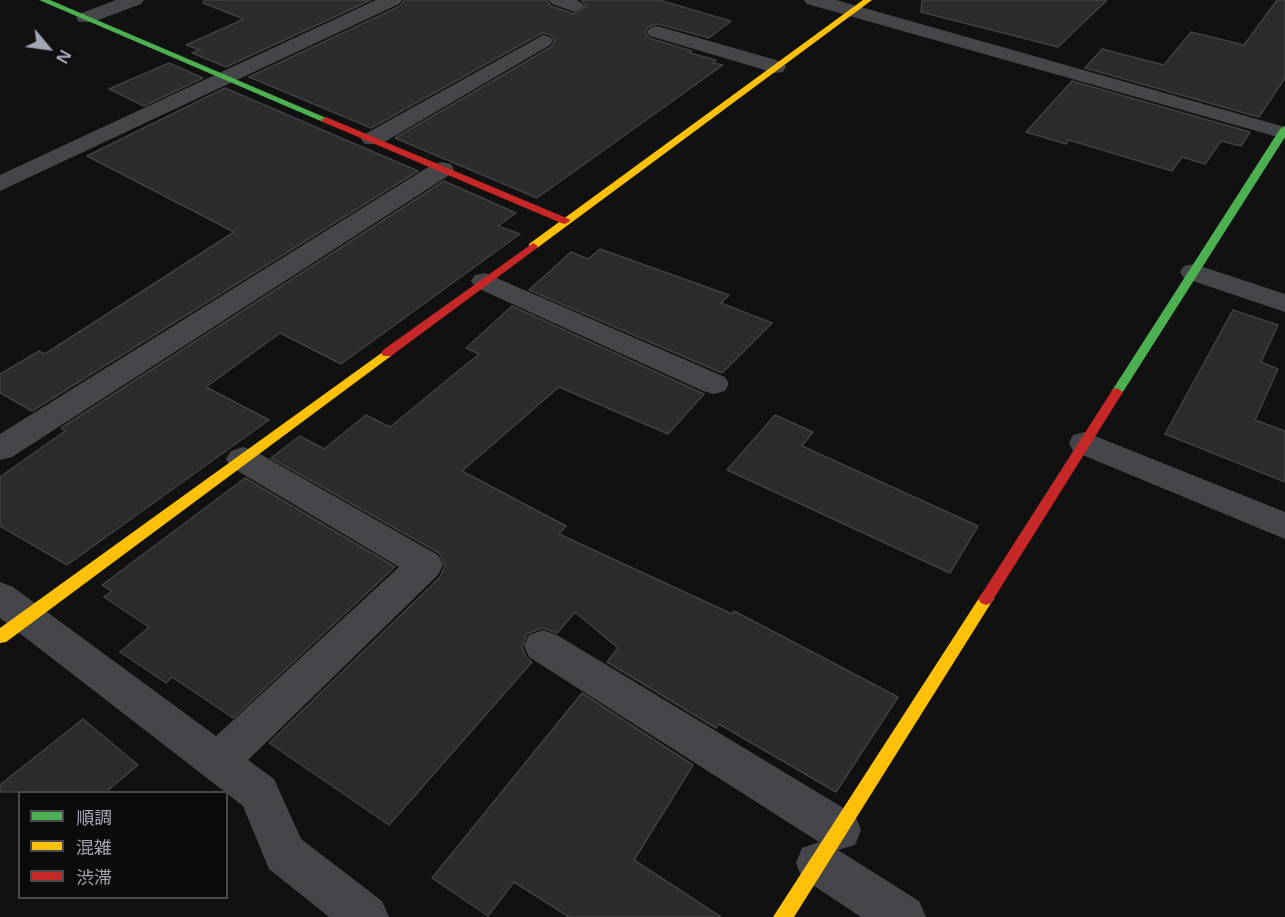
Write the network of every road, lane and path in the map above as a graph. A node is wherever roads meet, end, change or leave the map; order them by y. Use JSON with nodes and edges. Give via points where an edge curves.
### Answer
{"nodes":[{"id":1,"x":43,"y":0,"type":"edge"},
{"id":2,"x":134,"y":0,"type":"edge"},
{"id":3,"x":392,"y":0,"type":"edge"},
{"id":4,"x":814,"y":0,"type":"edge"},
{"id":5,"x":861,"y":6,"type":"edge"},
{"id":6,"x":86,"y":18,"type":"junction"},
{"id":7,"x":657,"y":32,"type":"dead end"},
{"id":8,"x":543,"y":41,"type":"dead end"},
{"id":9,"x":775,"y":67,"type":"junction"},
{"id":10,"x":226,"y":77,"type":"junction"},
{"id":11,"x":1284,"y":132,"type":"edge"},
{"id":12,"x":373,"y":139,"type":"junction"},
{"id":13,"x":442,"y":169,"type":"junction"},
{"id":14,"x":0,"y":184,"type":"edge"},
{"id":15,"x":566,"y":221,"type":"junction"},
{"id":16,"x":1194,"y":272,"type":"junction"},
{"id":17,"x":485,"y":281,"type":"junction"},
{"id":18,"x":1285,"y":303,"type":"edge"},
{"id":19,"x":714,"y":384,"type":"dead end"},
{"id":20,"x":1085,"y":443,"type":"junction"},
{"id":21,"x":0,"y":449,"type":"edge"},
{"id":22,"x":243,"y":459,"type":"junction"},
{"id":23,"x":1285,"y":525,"type":"edge"},
{"id":24,"x":9,"y":618,"type":"edge"},
{"id":25,"x":543,"y":646,"type":"dead end"},
{"id":26,"x":218,"y":761,"type":"junction"},
{"id":27,"x":829,"y":846,"type":"junction"},
{"id":28,"x":366,"y":917,"type":"edge"},
{"id":29,"x":783,"y":917,"type":"edge"},
{"id":30,"x":903,"y":917,"type":"edge"}],
"edges":[{"from":1,"to":6,"type":"street"},
{"from":2,"to":6,"type":"street"},
{"from":3,"to":10,"type":"street"},
{"from":4,"to":5,"type":"street"},
{"from":5,"to":9,"type":"street"},
{"from":5,"to":11,"type":"street"},
{"from":6,"to":10,"type":"street"},
{"from":7,"to":9,"type":"street"},
{"from":8,"to":12,"type":"street"},
{"from":9,"to":15,"type":"street"},
{"from":10,"to":12,"type":"street"},
{"from":10,"to":14,"type":"street"},
{"from":11,"to":16,"type":"street"},
{"from":12,"to":13,"type":"street"},
{"from":13,"to":15,"type":"street"},
{"from":13,"to":21,"type":"street"},
{"from":15,"to":17,"type":"street"},
{"from":16,"to":18,"type":"street"},
{"from":16,"to":20,"type":"street"},
{"from":17,"to":19,"type":"street"},
{"from":17,"to":22,"type":"street"},
{"from":20,"to":23,"type":"street"},
{"from":20,"to":27,"type":"street"},
{"from":22,"to":24,"type":"street"},
{"from":22,"to":26,"type":"street","via":[[425,565]]},
{"from":24,"to":26,"type":"street"},
{"from":25,"to":27,"type":"street"},
{"from":26,"to":28,"type":"street","via":[[259,793],[285,854]]},
{"from":27,"to":29,"type":"street"},
{"from":27,"to":30,"type":"street"}]}
